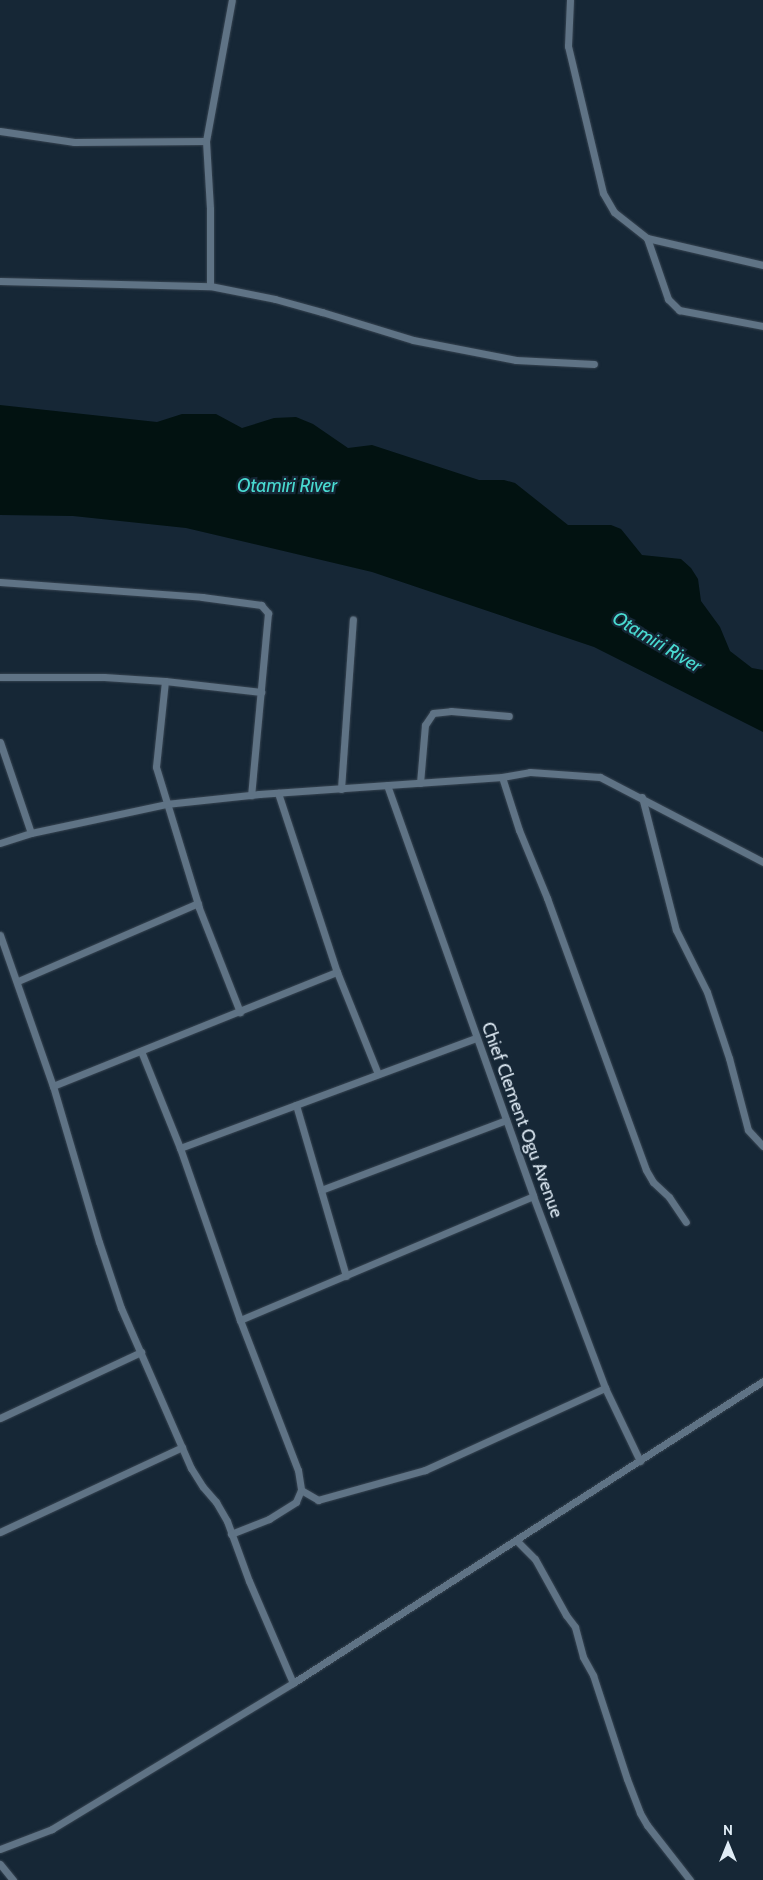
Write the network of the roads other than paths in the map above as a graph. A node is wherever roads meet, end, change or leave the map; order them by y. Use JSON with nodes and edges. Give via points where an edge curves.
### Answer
{"nodes":[{"id":1,"x":232,"y":0,"type":"edge"},
{"id":2,"x":570,"y":0,"type":"edge"},
{"id":3,"x":0,"y":132,"type":"edge"},
{"id":4,"x":206,"y":141,"type":"junction"},
{"id":5,"x":647,"y":238,"type":"junction"},
{"id":6,"x":763,"y":265,"type":"edge"},
{"id":7,"x":0,"y":281,"type":"edge"},
{"id":8,"x":210,"y":286,"type":"junction"},
{"id":9,"x":763,"y":326,"type":"edge"},
{"id":10,"x":594,"y":364,"type":"dead end"},
{"id":11,"x":0,"y":582,"type":"edge"},
{"id":12,"x":353,"y":619,"type":"dead end"},
{"id":13,"x":0,"y":676,"type":"edge"},
{"id":14,"x":165,"y":680,"type":"junction"},
{"id":15,"x":261,"y":692,"type":"junction"},
{"id":16,"x":509,"y":716,"type":"dead end"},
{"id":17,"x":0,"y":742,"type":"edge"},
{"id":18,"x":502,"y":777,"type":"junction"},
{"id":19,"x":420,"y":783,"type":"junction"},
{"id":20,"x":387,"y":785,"type":"junction"},
{"id":21,"x":341,"y":789,"type":"junction"},
{"id":22,"x":278,"y":793,"type":"junction"},
{"id":23,"x":251,"y":795,"type":"junction"},
{"id":24,"x":642,"y":797,"type":"junction"},
{"id":25,"x":166,"y":804,"type":"junction"},
{"id":26,"x":31,"y":833,"type":"junction"},
{"id":27,"x":0,"y":843,"type":"edge"},
{"id":28,"x":763,"y":862,"type":"edge"},
{"id":29,"x":198,"y":903,"type":"junction"},
{"id":30,"x":0,"y":935,"type":"edge"},
{"id":31,"x":337,"y":972,"type":"junction"},
{"id":32,"x":18,"y":981,"type":"junction"},
{"id":33,"x":240,"y":1012,"type":"junction"},
{"id":34,"x":476,"y":1038,"type":"junction"},
{"id":35,"x":141,"y":1051,"type":"junction"},
{"id":36,"x":378,"y":1074,"type":"junction"},
{"id":37,"x":53,"y":1086,"type":"junction"},
{"id":38,"x":296,"y":1105,"type":"junction"},
{"id":39,"x":506,"y":1120,"type":"junction"},
{"id":40,"x":763,"y":1146,"type":"edge"},
{"id":41,"x":180,"y":1148,"type":"junction"},
{"id":42,"x":321,"y":1190,"type":"junction"},
{"id":43,"x":533,"y":1196,"type":"junction"},
{"id":44,"x":686,"y":1222,"type":"dead end"},
{"id":45,"x":346,"y":1276,"type":"junction"},
{"id":46,"x":240,"y":1320,"type":"junction"},
{"id":47,"x":141,"y":1352,"type":"junction"},
{"id":48,"x":763,"y":1381,"type":"edge"},
{"id":49,"x":605,"y":1388,"type":"junction"},
{"id":50,"x":0,"y":1418,"type":"edge"},
{"id":51,"x":182,"y":1447,"type":"junction"},
{"id":52,"x":640,"y":1461,"type":"junction"},
{"id":53,"x":301,"y":1490,"type":"junction"},
{"id":54,"x":0,"y":1532,"type":"edge"},
{"id":55,"x":231,"y":1534,"type":"junction"},
{"id":56,"x":517,"y":1541,"type":"junction"},
{"id":57,"x":293,"y":1683,"type":"junction"},
{"id":58,"x":0,"y":1849,"type":"edge"},
{"id":59,"x":0,"y":1864,"type":"edge"},
{"id":60,"x":13,"y":1880,"type":"edge"},
{"id":61,"x":690,"y":1880,"type":"edge"}],
"edges":[{"from":1,"to":4,"type":"street"},
{"from":2,"to":5,"type":"street","via":[[568,46],[604,193],[614,212]]},
{"from":3,"to":4,"type":"street","via":[[74,142]]},
{"from":4,"to":8,"type":"street"},
{"from":5,"to":6,"type":"street"},
{"from":5,"to":9,"type":"street","via":[[668,299],[679,310]]},
{"from":7,"to":8,"type":"street"},
{"from":8,"to":10,"type":"street","via":[[275,299],[413,340],[516,360]]},
{"from":11,"to":15,"type":"street","via":[[192,596],[261,605],[268,613]]},
{"from":12,"to":21,"type":"street"},
{"from":13,"to":14,"type":"street"},
{"from":14,"to":15,"type":"street"},
{"from":14,"to":25,"type":"street","via":[[156,767]]},
{"from":15,"to":23,"type":"street"},
{"from":16,"to":19,"type":"street","via":[[451,711],[433,713],[425,725]]},
{"from":17,"to":26,"type":"street"},
{"from":18,"to":19,"type":"street"},
{"from":18,"to":24,"type":"street","via":[[530,772],[600,777]]},
{"from":18,"to":44,"type":"street","via":[[646,1170]]},
{"from":19,"to":20,"type":"street"},
{"from":20,"to":21,"type":"street"},
{"from":20,"to":34,"type":"street","name":"Chief Clement Ogu Avenue"},
{"from":21,"to":22,"type":"street"},
{"from":22,"to":23,"type":"street"},
{"from":22,"to":31,"type":"street"},
{"from":23,"to":25,"type":"street"},
{"from":24,"to":28,"type":"street"},
{"from":24,"to":40,"type":"street","via":[[676,930],[707,992],[748,1130]]},
{"from":25,"to":26,"type":"street"},
{"from":25,"to":29,"type":"street"},
{"from":26,"to":27,"type":"street"},
{"from":29,"to":32,"type":"street"},
{"from":29,"to":33,"type":"street"},
{"from":30,"to":32,"type":"street"},
{"from":31,"to":33,"type":"street"},
{"from":31,"to":36,"type":"street"},
{"from":32,"to":37,"type":"street"},
{"from":33,"to":35,"type":"street"},
{"from":34,"to":36,"type":"street"},
{"from":34,"to":39,"type":"street","name":"Chief Clement Ogu Avenue"},
{"from":35,"to":37,"type":"street"},
{"from":35,"to":41,"type":"street"},
{"from":36,"to":38,"type":"street"},
{"from":37,"to":47,"type":"street","via":[[101,1250],[121,1308]]},
{"from":38,"to":41,"type":"street"},
{"from":38,"to":42,"type":"street"},
{"from":39,"to":42,"type":"street"},
{"from":39,"to":43,"type":"street","name":"Chief Clement Ogu Avenue"},
{"from":41,"to":46,"type":"street"},
{"from":42,"to":45,"type":"street"},
{"from":43,"to":45,"type":"street"},
{"from":43,"to":49,"type":"street","name":"Chief Clement Ogu Avenue"},
{"from":45,"to":46,"type":"street"},
{"from":46,"to":53,"type":"street","via":[[298,1470]]},
{"from":47,"to":50,"type":"street"},
{"from":47,"to":51,"type":"street"},
{"from":48,"to":52,"type":"street"},
{"from":49,"to":52,"type":"street","name":"Chief Clement Ogu Avenue"},
{"from":49,"to":53,"type":"street","via":[[426,1470],[318,1500]]},
{"from":51,"to":54,"type":"street"},
{"from":51,"to":55,"type":"street","via":[[191,1468],[216,1502]]},
{"from":52,"to":56,"type":"street"},
{"from":53,"to":55,"type":"street","via":[[296,1502],[269,1519]]},
{"from":55,"to":57,"type":"street"},
{"from":56,"to":57,"type":"street"},
{"from":56,"to":61,"type":"street","via":[[535,1559],[576,1627],[583,1656],[593,1675],[640,1813]]},
{"from":57,"to":58,"type":"street","via":[[52,1830]]},
{"from":59,"to":60,"type":"street"}]}
